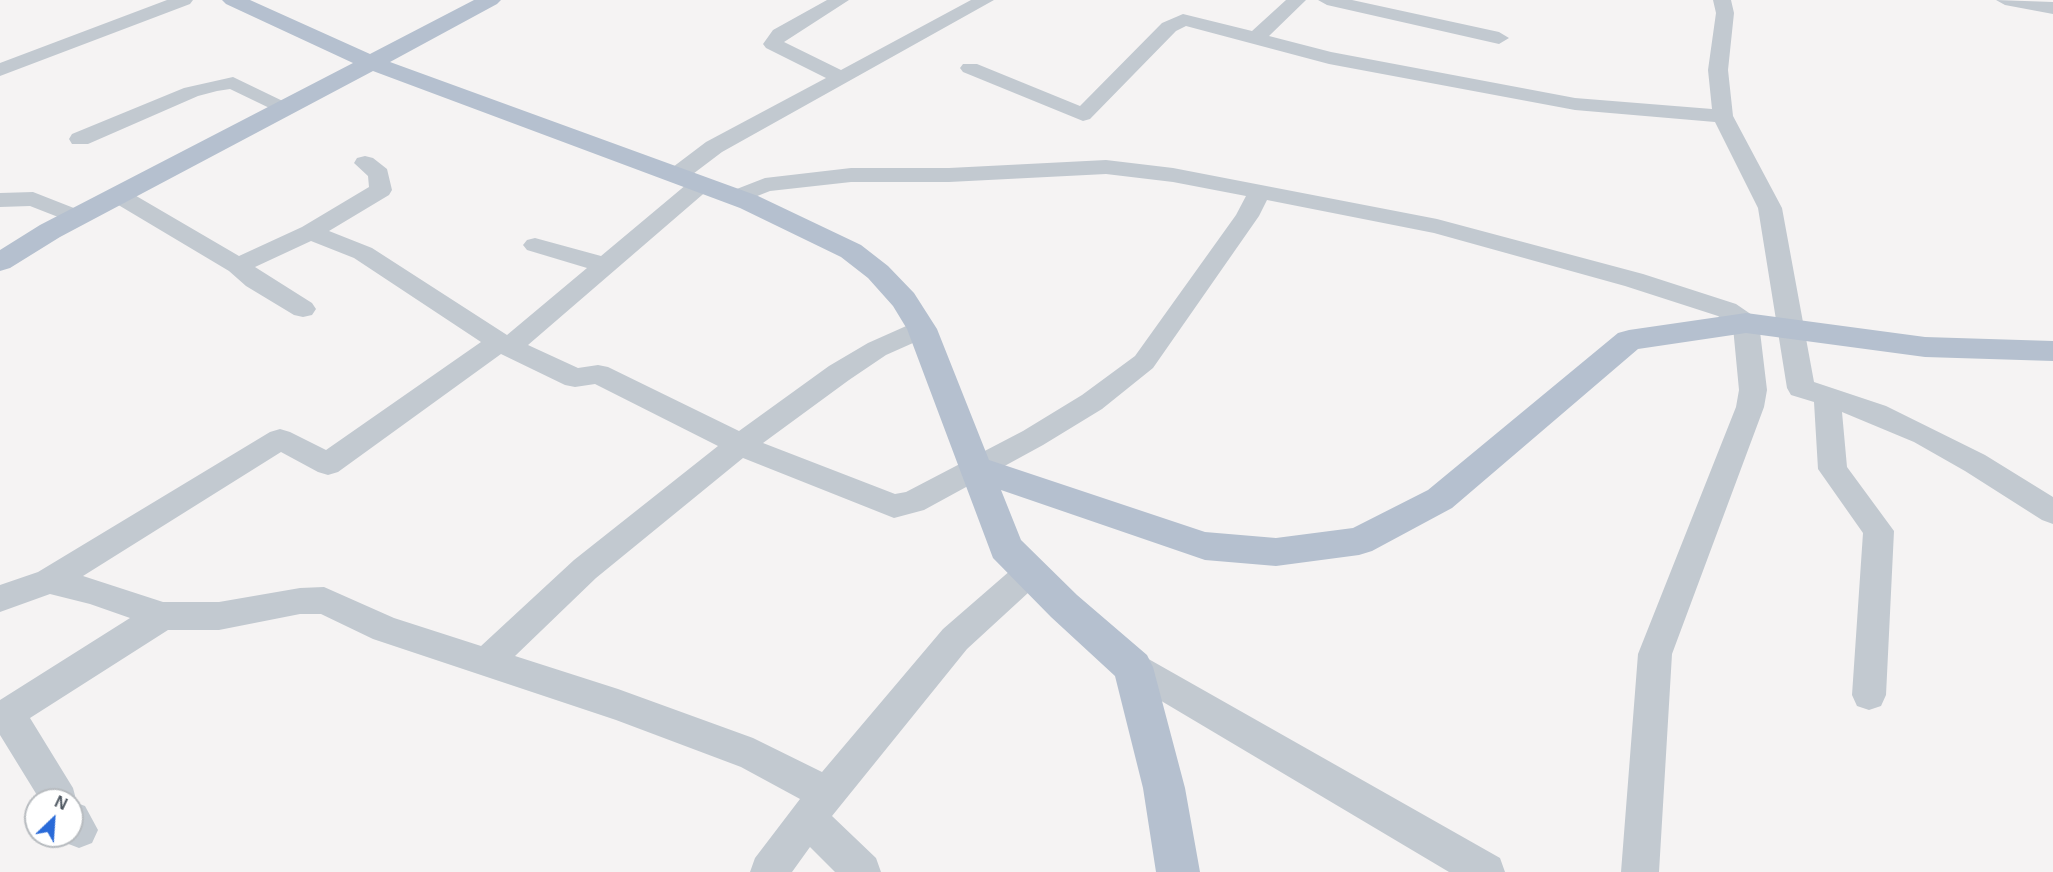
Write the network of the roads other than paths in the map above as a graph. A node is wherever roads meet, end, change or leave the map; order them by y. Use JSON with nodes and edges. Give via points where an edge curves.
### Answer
{"nodes":[{"id":1,"x":184,"y":0,"type":"edge"},
{"id":2,"x":234,"y":0,"type":"edge"},
{"id":3,"x":490,"y":0,"type":"edge"},
{"id":4,"x":840,"y":0,"type":"edge"},
{"id":5,"x":985,"y":0,"type":"edge"},
{"id":6,"x":1297,"y":0,"type":"edge"},
{"id":7,"x":1327,"y":0,"type":"edge"},
{"id":8,"x":1722,"y":0,"type":"edge"},
{"id":9,"x":2005,"y":0,"type":"edge"},
{"id":10,"x":2053,"y":8,"type":"edge"},
{"id":11,"x":1255,"y":38,"type":"junction"},
{"id":12,"x":1499,"y":38,"type":"dead end"},
{"id":13,"x":370,"y":62,"type":"junction"},
{"id":14,"x":970,"y":68,"type":"dead end"},
{"id":15,"x":0,"y":70,"type":"edge"},
{"id":16,"x":840,"y":77,"type":"junction"},
{"id":17,"x":284,"y":109,"type":"junction"},
{"id":18,"x":1723,"y":116,"type":"junction"},
{"id":19,"x":80,"y":139,"type":"dead end"},
{"id":20,"x":365,"y":163,"type":"dead end"},
{"id":21,"x":689,"y":180,"type":"junction"},
{"id":22,"x":1259,"y":192,"type":"junction"},
{"id":23,"x":118,"y":195,"type":"junction"},
{"id":24,"x":737,"y":197,"type":"junction"},
{"id":25,"x":0,"y":200,"type":"edge"},
{"id":26,"x":76,"y":217,"type":"junction"},
{"id":27,"x":310,"y":232,"type":"junction"},
{"id":28,"x":535,"y":245,"type":"dead end"},
{"id":29,"x":0,"y":262,"type":"edge"},
{"id":30,"x":606,"y":265,"type":"junction"},
{"id":31,"x":238,"y":266,"type":"junction"},
{"id":32,"x":303,"y":309,"type":"dead end"},
{"id":33,"x":1746,"y":323,"type":"junction"},
{"id":34,"x":922,"y":329,"type":"junction"},
{"id":35,"x":1792,"y":329,"type":"junction"},
{"id":36,"x":504,"y":344,"type":"junction"},
{"id":37,"x":2053,"y":351,"type":"edge"},
{"id":38,"x":1827,"y":396,"type":"junction"},
{"id":39,"x":742,"y":444,"type":"junction"},
{"id":40,"x":975,"y":468,"type":"junction"},
{"id":41,"x":2053,"y":512,"type":"edge"},
{"id":42,"x":1030,"y":572,"type":"junction"},
{"id":43,"x":49,"y":581,"type":"junction"},
{"id":44,"x":0,"y":599,"type":"edge"},
{"id":45,"x":163,"y":616,"type":"junction"},
{"id":46,"x":486,"y":662,"type":"junction"},
{"id":47,"x":1133,"y":667,"type":"junction"},
{"id":48,"x":1869,"y":695,"type":"dead end"},
{"id":49,"x":4,"y":717,"type":"edge"},
{"id":50,"x":51,"y":788,"type":"edge"},
{"id":51,"x":818,"y":806,"type":"junction"},
{"id":52,"x":769,"y":872,"type":"edge"},
{"id":53,"x":862,"y":872,"type":"edge"},
{"id":54,"x":1178,"y":872,"type":"edge"},
{"id":55,"x":1486,"y":872,"type":"edge"},
{"id":56,"x":1640,"y":872,"type":"edge"}],
"edges":[{"from":1,"to":15,"type":"street"},
{"from":2,"to":13,"type":"main road"},
{"from":3,"to":13,"type":"main road"},
{"from":4,"to":16,"type":"street","via":[[780,34],[773,44]]},
{"from":5,"to":16,"type":"street"},
{"from":6,"to":11,"type":"street"},
{"from":7,"to":12,"type":"street"},
{"from":8,"to":18,"type":"street","via":[[1725,13],[1718,70]]},
{"from":9,"to":10,"type":"street"},
{"from":11,"to":14,"type":"street","via":[[1194,21],[1175,23],[1083,115]]},
{"from":11,"to":18,"type":"street","via":[[1329,58],[1575,104]]},
{"from":13,"to":17,"type":"main road"},
{"from":13,"to":21,"type":"main road"},
{"from":16,"to":21,"type":"street","via":[[714,147]]},
{"from":17,"to":19,"type":"street","via":[[233,83],[216,85]]},
{"from":17,"to":23,"type":"main road"},
{"from":18,"to":35,"type":"street","via":[[1770,208]]},
{"from":20,"to":27,"type":"street","via":[[379,174],[381,190]]},
{"from":21,"to":24,"type":"main road"},
{"from":21,"to":30,"type":"street"},
{"from":22,"to":24,"type":"street","via":[[1106,167],[851,176],[765,186]]},
{"from":22,"to":33,"type":"street","via":[[1437,226],[1533,251],[1727,310]]},
{"from":22,"to":40,"type":"street","via":[[1247,216],[1144,362],[1092,402]]},
{"from":23,"to":26,"type":"main road"},
{"from":23,"to":31,"type":"street"},
{"from":24,"to":34,"type":"main road","via":[[851,251],[879,272],[904,300]]},
{"from":25,"to":26,"type":"street","via":[[33,199]]},
{"from":26,"to":29,"type":"main road"},
{"from":27,"to":31,"type":"street"},
{"from":27,"to":36,"type":"street","via":[[363,253]]},
{"from":28,"to":30,"type":"street"},
{"from":30,"to":36,"type":"street"},
{"from":31,"to":32,"type":"street"},
{"from":33,"to":35,"type":"main road"},
{"from":33,"to":40,"type":"main road","via":[[1629,340],[1440,499],[1359,541],[1276,552],[1205,546]]},
{"from":33,"to":56,"type":"street","via":[[1753,390],[1750,406],[1655,654]]},
{"from":34,"to":39,"type":"street","via":[[848,367]]},
{"from":34,"to":40,"type":"main road"},
{"from":35,"to":37,"type":"main road","via":[[1925,346]]},
{"from":35,"to":38,"type":"street","via":[[1801,388]]},
{"from":36,"to":39,"type":"street","via":[[575,378],[598,374]]},
{"from":36,"to":43,"type":"street","via":[[328,464],[280,439]]},
{"from":38,"to":41,"type":"street","via":[[1924,435]]},
{"from":38,"to":48,"type":"street","via":[[1833,469],[1879,531]]},
{"from":39,"to":40,"type":"street","via":[[894,506],[913,502]]},
{"from":39,"to":46,"type":"street","via":[[627,532]]},
{"from":40,"to":42,"type":"main road","via":[[1006,548]]},
{"from":42,"to":47,"type":"main road"},
{"from":42,"to":51,"type":"street","via":[[955,639]]},
{"from":43,"to":44,"type":"street"},
{"from":43,"to":45,"type":"street"},
{"from":45,"to":46,"type":"street","via":[[219,616],[324,600],[385,629]]},
{"from":45,"to":49,"type":"street"},
{"from":46,"to":51,"type":"street","via":[[753,755]]},
{"from":47,"to":54,"type":"main road","via":[[1164,788]]},
{"from":47,"to":55,"type":"street"},
{"from":49,"to":50,"type":"street"},
{"from":51,"to":52,"type":"street"},
{"from":51,"to":53,"type":"street"}]}
